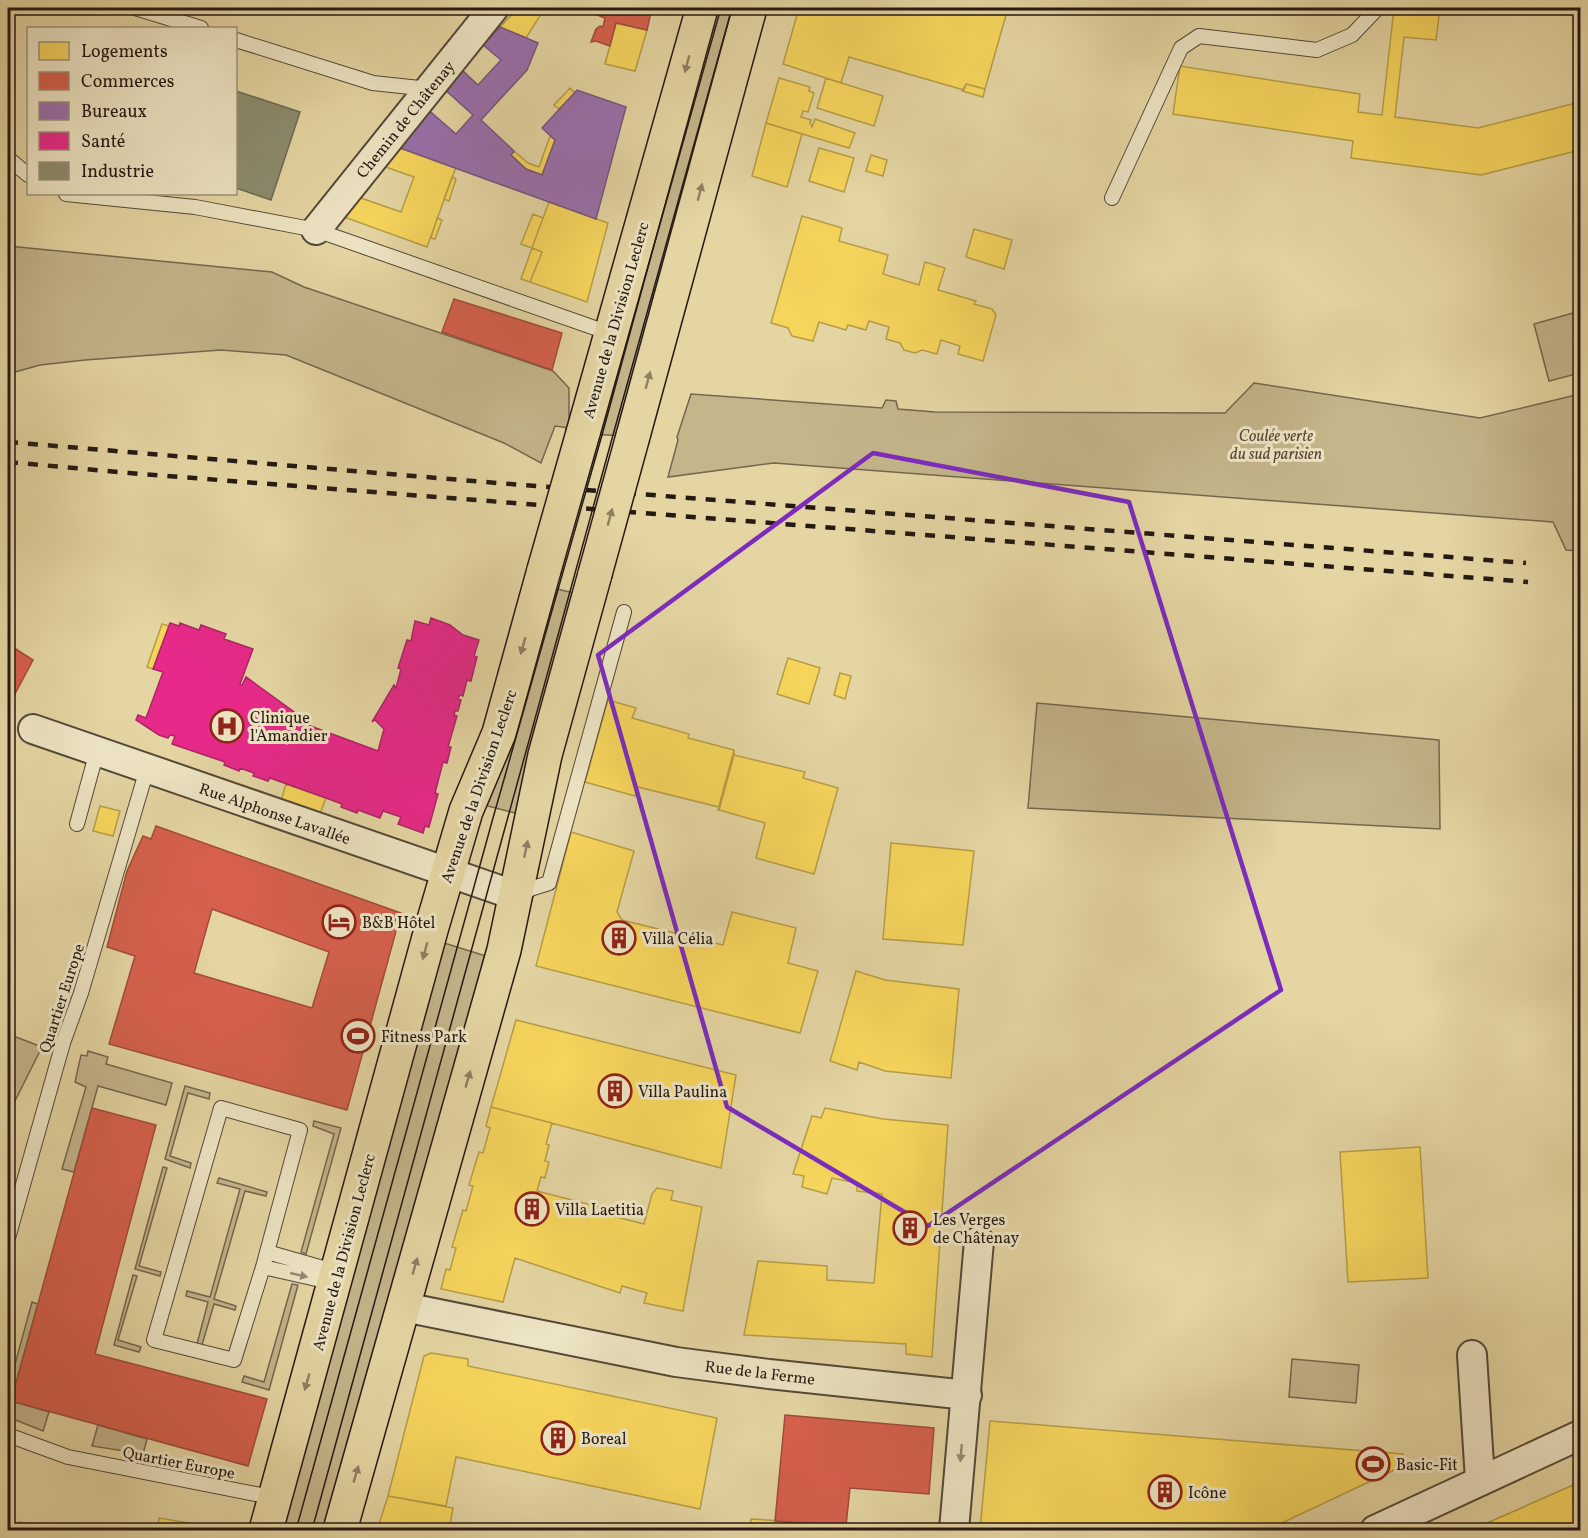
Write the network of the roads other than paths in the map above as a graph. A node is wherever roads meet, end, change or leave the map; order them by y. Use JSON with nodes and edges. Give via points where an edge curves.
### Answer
{"nodes":[{"id":1,"x":135,"y":8,"type":"edge"},
{"id":2,"x":494,"y":8,"type":"edge"},
{"id":3,"x":703,"y":8,"type":"edge"},
{"id":4,"x":750,"y":8,"type":"edge"},
{"id":5,"x":1375,"y":8,"type":"edge"},
{"id":6,"x":198,"y":27,"type":"edge"},
{"id":7,"x":237,"y":40,"type":"edge"},
{"id":8,"x":429,"y":89,"type":"junction"},
{"id":9,"x":8,"y":158,"type":"edge"},
{"id":10,"x":27,"y":174,"type":"edge"},
{"id":11,"x":76,"y":195,"type":"edge"},
{"id":12,"x":1112,"y":198,"type":"dead end"},
{"id":13,"x":316,"y":230,"type":"junction"},
{"id":14,"x":612,"y":334,"type":"junction"},
{"id":15,"x":624,"y":612,"type":"dead end"},
{"id":16,"x":33,"y":729,"type":"dead end"},
{"id":17,"x":97,"y":751,"type":"junction"},
{"id":18,"x":147,"y":769,"type":"junction"},
{"id":19,"x":77,"y":824,"type":"dead end"},
{"id":20,"x":448,"y":872,"type":"junction"},
{"id":21,"x":517,"y":896,"type":"junction"},
{"id":22,"x":8,"y":1238,"type":"edge"},
{"id":23,"x":979,"y":1241,"type":"dead end"},
{"id":24,"x":267,"y":1252,"type":"junction"},
{"id":25,"x":263,"y":1267,"type":"junction"},
{"id":26,"x":336,"y":1278,"type":"junction"},
{"id":27,"x":404,"y":1307,"type":"junction"},
{"id":28,"x":1472,"y":1355,"type":"dead end"},
{"id":29,"x":967,"y":1395,"type":"junction"},
{"id":30,"x":8,"y":1435,"type":"edge"},
{"id":31,"x":1581,"y":1435,"type":"edge"},
{"id":32,"x":1480,"y":1480,"type":"junction"},
{"id":33,"x":276,"y":1498,"type":"junction"},
{"id":34,"x":266,"y":1530,"type":"edge"},
{"id":35,"x":340,"y":1530,"type":"edge"},
{"id":36,"x":954,"y":1530,"type":"edge"},
{"id":37,"x":1375,"y":1530,"type":"edge"}],
"edges":[{"from":1,"to":6,"type":"lane"},
{"from":2,"to":8,"type":"street","name":"Chemin de Châtenay"},
{"from":3,"to":14,"type":"main road","name":"Avenue de la Division Leclerc","one_way":true},
{"from":21,"to":4,"type":"main road","one_way":true,"bridge":true,"via":[[545,755]]},
{"from":5,"to":12,"type":"lane","via":[[1352,35],[1317,50],[1199,36],[1181,48]]},
{"from":7,"to":8,"type":"lane","via":[[373,84]]},
{"from":8,"to":13,"type":"street","name":"Chemin de Châtenay"},
{"from":9,"to":10,"type":"lane"},
{"from":11,"to":13,"type":"lane","via":[[195,207]]},
{"from":13,"to":14,"type":"lane"},
{"from":14,"to":20,"type":"main road","name":"Avenue de la Division Leclerc","one_way":true,"bridge":true,"via":[[499,733],[466,811]]},
{"from":15,"to":21,"type":"lane","via":[[549,883]]},
{"from":16,"to":17,"type":"street","name":"Rue Alphonse Lavallée"},
{"from":17,"to":18,"type":"street","name":"Rue Alphonse Lavallée"},
{"from":17,"to":19,"type":"lane"},
{"from":18,"to":20,"type":"street","name":"Rue Alphonse Lavallée"},
{"from":18,"to":22,"type":"lane","name":"Quartier Europe"},
{"from":20,"to":21,"type":"street","name":"Rue Alphonse Lavallée"},
{"from":20,"to":26,"type":"main road","name":"Avenue de la Division Leclerc","one_way":true},
{"from":27,"to":21,"type":"main road","one_way":true},
{"from":23,"to":29,"type":"street"},
{"from":24,"to":25,"type":"lane"},
{"from":24,"to":25,"type":"lane","via":[[300,1130],[221,1108],[154,1340],[234,1360]]},
{"from":24,"to":26,"type":"lane"},
{"from":25,"to":26,"type":"lane","one_way":true},
{"from":26,"to":33,"type":"main road","name":"Avenue de la Division Leclerc","one_way":true},
{"from":27,"to":29,"type":"street","name":"Rue de la Ferme","via":[[676,1362]]},
{"from":35,"to":27,"type":"main road","one_way":true},
{"from":28,"to":32,"type":"street"},
{"from":29,"to":36,"type":"street","one_way":true},
{"from":30,"to":33,"type":"lane","name":"Quartier Europe","via":[[68,1456]]},
{"from":31,"to":32,"type":"street"},
{"from":32,"to":37,"type":"street"},
{"from":33,"to":34,"type":"main road","name":"Avenue de la Division Leclerc"}]}
